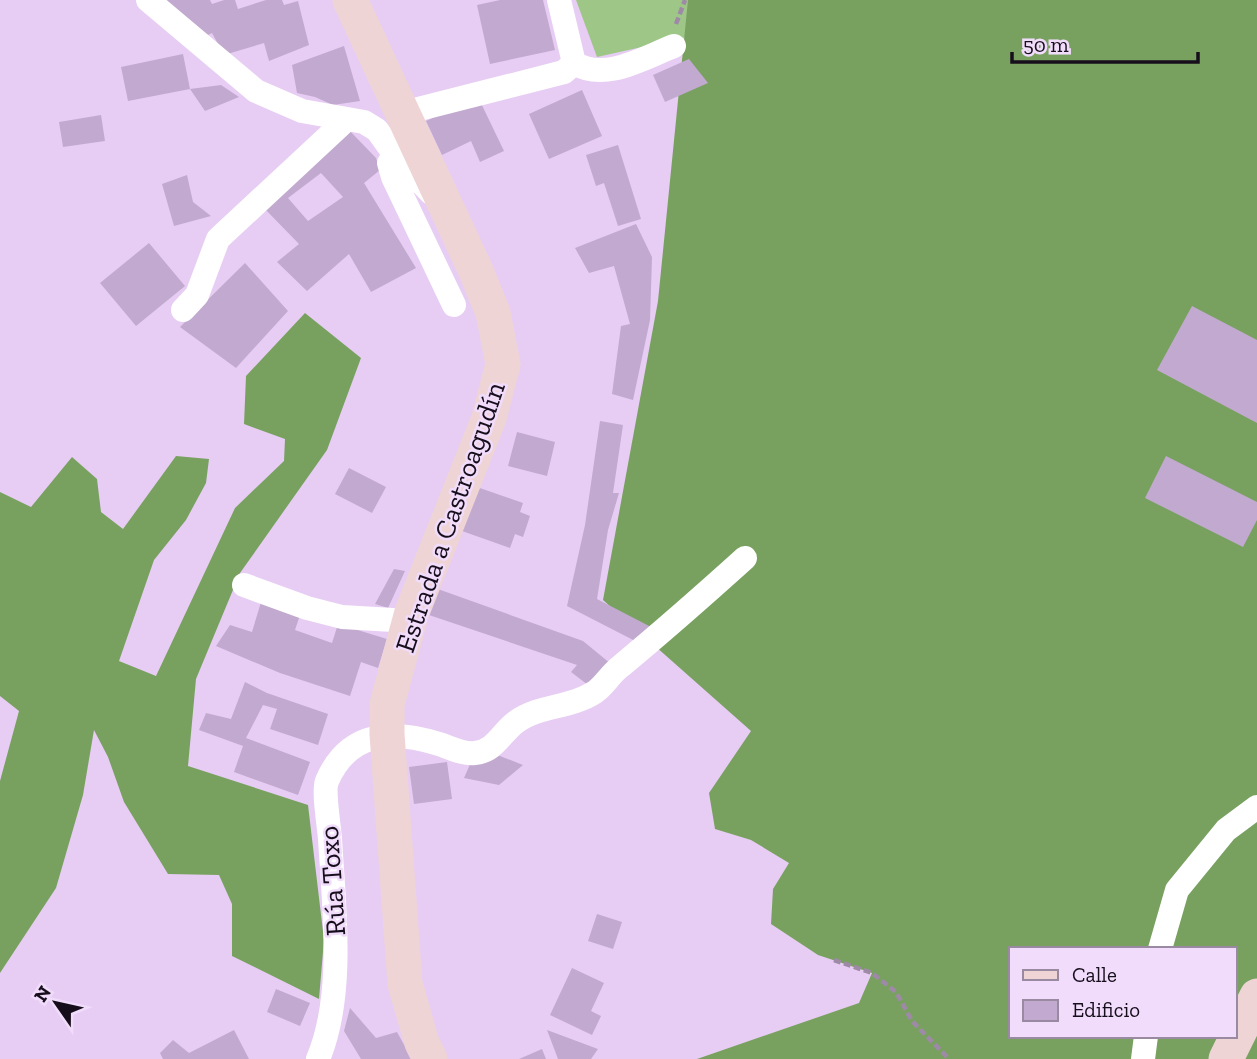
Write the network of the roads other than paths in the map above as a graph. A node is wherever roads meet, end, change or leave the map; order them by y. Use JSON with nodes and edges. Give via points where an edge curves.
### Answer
{"nodes":[{"id":1,"x":148,"y":0,"type":"edge"},
{"id":2,"x":350,"y":0,"type":"edge"},
{"id":3,"x":559,"y":0,"type":"edge"},
{"id":4,"x":674,"y":46,"type":"dead end"},
{"id":5,"x":573,"y":63,"type":"junction"},
{"id":6,"x":403,"y":113,"type":"junction"},
{"id":7,"x":346,"y":120,"type":"junction"},
{"id":8,"x":395,"y":155,"type":"junction"},
{"id":9,"x":451,"y":216,"type":"junction"},
{"id":10,"x":454,"y":305,"type":"dead end"},
{"id":11,"x":183,"y":310,"type":"dead end"},
{"id":12,"x":745,"y":558,"type":"dead end"},
{"id":13,"x":244,"y":585,"type":"dead end"},
{"id":14,"x":410,"y":621,"type":"junction"},
{"id":15,"x":387,"y":734,"type":"junction"},
{"id":16,"x":1257,"y":807,"type":"edge"},
{"id":17,"x":1161,"y":947,"type":"edge"},
{"id":18,"x":1257,"y":996,"type":"edge"},
{"id":19,"x":1146,"y":1038,"type":"edge"},
{"id":20,"x":318,"y":1059,"type":"edge"},
{"id":21,"x":430,"y":1059,"type":"edge"},
{"id":22,"x":1143,"y":1059,"type":"edge"},
{"id":23,"x":1226,"y":1059,"type":"edge"}],
"edges":[{"from":1,"to":7,"type":"street","via":[[256,91],[303,111]]},
{"from":2,"to":6,"type":"street","name":"Estrada a Castroagudín"},
{"from":3,"to":5,"type":"street"},
{"from":4,"to":5,"type":"street","via":[[606,72]]},
{"from":5,"to":6,"type":"street","via":[[564,72]]},
{"from":6,"to":9,"type":"street","name":"Estrada a Castroagudín"},
{"from":7,"to":8,"type":"street","via":[[364,122],[377,130]]},
{"from":7,"to":11,"type":"street","via":[[218,239],[197,295]]},
{"from":8,"to":9,"type":"street"},
{"from":8,"to":10,"type":"street","via":[[389,163],[393,177]]},
{"from":9,"to":14,"type":"street","name":"Estrada a Castroagudín","via":[[493,313],[503,364],[489,418]]},
{"from":12,"to":15,"type":"street","via":[[595,692],[515,722],[494,746],[473,754],[411,735]]},
{"from":13,"to":14,"type":"street","via":[[342,617]]},
{"from":14,"to":15,"type":"street","name":"Estrada a Castroagudín","via":[[387,704]]},
{"from":15,"to":20,"type":"street","name":"Rúa Toxo","via":[[347,751],[326,783],[337,948],[327,1037]]},
{"from":15,"to":21,"type":"street","name":"Estrada a Castroagudín","via":[[405,984]]},
{"from":16,"to":17,"type":"street","via":[[1226,830],[1177,890]]},
{"from":18,"to":23,"type":"street"},
{"from":19,"to":22,"type":"street"}]}
